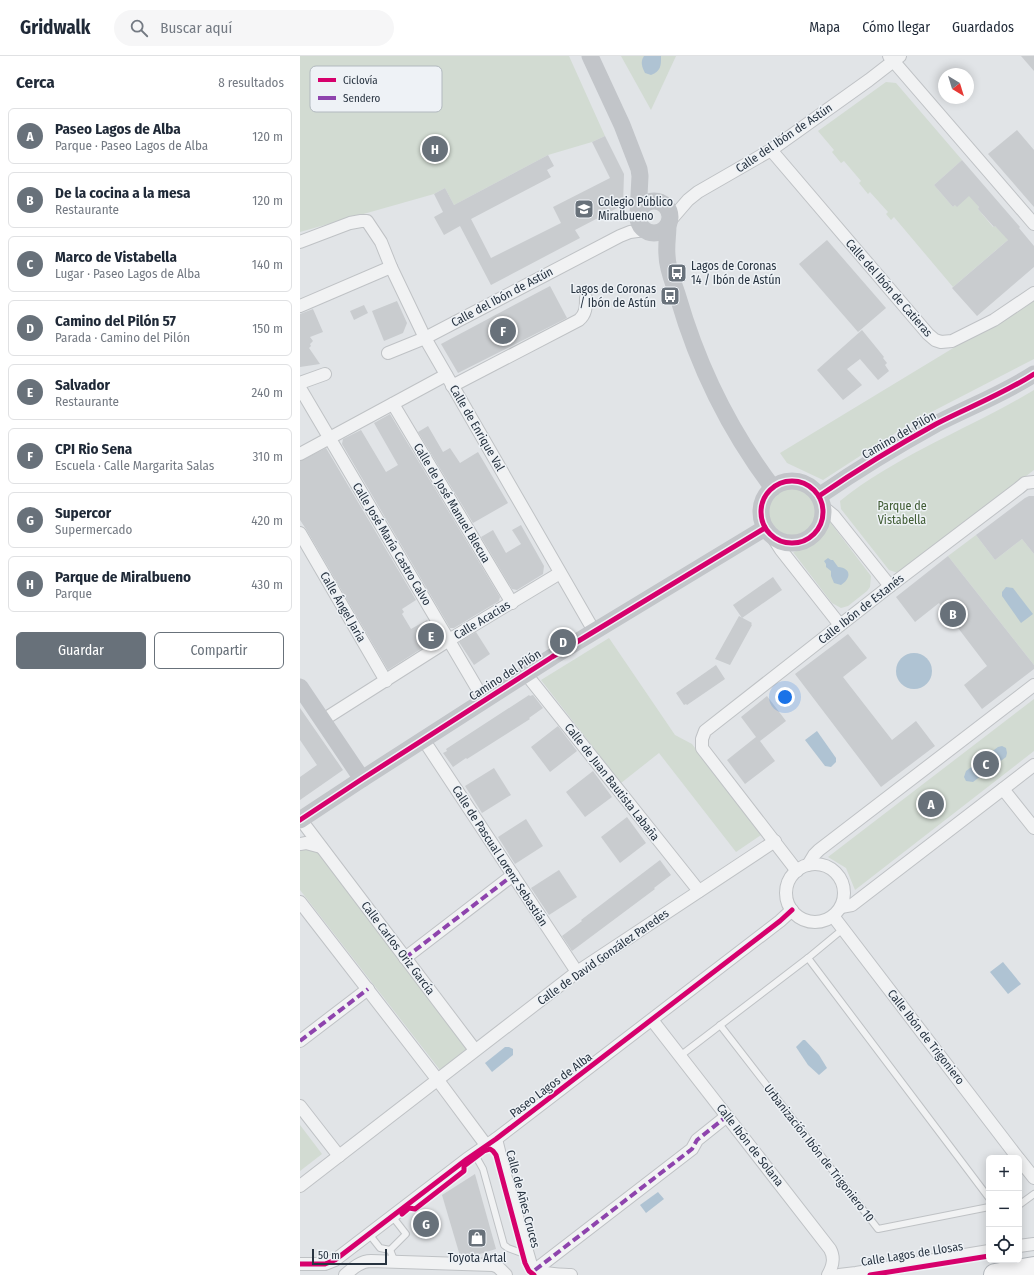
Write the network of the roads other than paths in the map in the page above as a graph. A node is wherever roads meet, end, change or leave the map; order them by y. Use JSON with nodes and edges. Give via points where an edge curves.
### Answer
{"nodes":[{"id":1,"x":590,"y":56,"type":"edge"},
{"id":2,"x":894,"y":58,"type":"edge"},
{"id":3,"x":771,"y":150,"type":"junction"},
{"id":4,"x":640,"y":176,"type":"junction"},
{"id":5,"x":661,"y":202,"type":"junction"},
{"id":6,"x":638,"y":215,"type":"junction"},
{"id":7,"x":669,"y":223,"type":"junction"},
{"id":8,"x":1034,"y":224,"type":"edge"},
{"id":9,"x":646,"y":231,"type":"junction"},
{"id":10,"x":300,"y":242,"type":"edge"},
{"id":11,"x":666,"y":257,"type":"junction"},
{"id":12,"x":391,"y":267,"type":"junction"},
{"id":13,"x":1034,"y":293,"type":"edge"},
{"id":14,"x":586,"y":298,"type":"dead end"},
{"id":15,"x":300,"y":306,"type":"edge"},
{"id":16,"x":424,"y":338,"type":"junction"},
{"id":17,"x":388,"y":353,"type":"dead end"},
{"id":18,"x":325,"y":374,"type":"dead end"},
{"id":19,"x":1034,"y":374,"type":"edge"},
{"id":20,"x":446,"y":375,"type":"junction"},
{"id":21,"x":300,"y":383,"type":"edge"},
{"id":22,"x":452,"y":386,"type":"junction"},
{"id":23,"x":300,"y":388,"type":"edge"},
{"id":24,"x":393,"y":404,"type":"junction"},
{"id":25,"x":329,"y":438,"type":"junction"},
{"id":26,"x":300,"y":454,"type":"edge"},
{"id":27,"x":1034,"y":482,"type":"edge"},
{"id":28,"x":773,"y":488,"type":"junction"},
{"id":29,"x":821,"y":501,"type":"junction"},
{"id":30,"x":769,"y":532,"type":"junction"},
{"id":31,"x":300,"y":533,"type":"edge"},
{"id":32,"x":560,"y":573,"type":"junction"},
{"id":33,"x":890,"y":586,"type":"junction"},
{"id":34,"x":512,"y":602,"type":"junction"},
{"id":35,"x":840,"y":625,"type":"junction"},
{"id":36,"x":594,"y":631,"type":"junction"},
{"id":37,"x":449,"y":640,"type":"junction"},
{"id":38,"x":526,"y":674,"type":"junction"},
{"id":39,"x":386,"y":681,"type":"junction"},
{"id":40,"x":300,"y":686,"type":"edge"},
{"id":41,"x":1034,"y":686,"type":"edge"},
{"id":42,"x":484,"y":700,"type":"junction"},
{"id":43,"x":323,"y":720,"type":"junction"},
{"id":44,"x":423,"y":739,"type":"junction"},
{"id":45,"x":1034,"y":765,"type":"edge"},
{"id":46,"x":362,"y":779,"type":"junction"},
{"id":47,"x":1003,"y":789,"type":"junction"},
{"id":48,"x":300,"y":820,"type":"edge"},
{"id":49,"x":1034,"y":828,"type":"edge"},
{"id":50,"x":775,"y":842,"type":"junction"},
{"id":51,"x":300,"y":844,"type":"edge"},
{"id":52,"x":321,"y":847,"type":"junction"},
{"id":53,"x":808,"y":865,"type":"junction"},
{"id":54,"x":797,"y":871,"type":"junction"},
{"id":55,"x":513,"y":875,"type":"junction"},
{"id":56,"x":698,"y":891,"type":"junction"},
{"id":57,"x":300,"y":902,"type":"edge"},
{"id":58,"x":841,"y":907,"type":"junction"},
{"id":59,"x":792,"y":910,"type":"junction"},
{"id":60,"x":833,"y":916,"type":"junction"},
{"id":61,"x":843,"y":930,"type":"junction"},
{"id":62,"x":405,"y":958,"type":"junction"},
{"id":63,"x":808,"y":958,"type":"junction"},
{"id":64,"x":577,"y":972,"type":"junction"},
{"id":65,"x":368,"y":989,"type":"junction"},
{"id":66,"x":652,"y":1020,"type":"junction"},
{"id":67,"x":720,"y":1025,"type":"junction"},
{"id":68,"x":300,"y":1041,"type":"edge"},
{"id":69,"x":475,"y":1050,"type":"junction"},
{"id":70,"x":680,"y":1056,"type":"junction"},
{"id":71,"x":437,"y":1079,"type":"junction"},
{"id":72,"x":300,"y":1106,"type":"edge"},
{"id":73,"x":727,"y":1116,"type":"junction"},
{"id":74,"x":491,"y":1142,"type":"junction"},
{"id":75,"x":474,"y":1153,"type":"junction"},
{"id":76,"x":1017,"y":1155,"type":"edge"},
{"id":77,"x":339,"y":1156,"type":"junction"},
{"id":78,"x":1022,"y":1162,"type":"edge"},
{"id":79,"x":1034,"y":1178,"type":"edge"},
{"id":80,"x":300,"y":1186,"type":"edge"},
{"id":81,"x":986,"y":1194,"type":"edge"},
{"id":82,"x":1034,"y":1194,"type":"edge"},
{"id":83,"x":1022,"y":1203,"type":"edge"},
{"id":84,"x":986,"y":1208,"type":"edge"},
{"id":85,"x":392,"y":1216,"type":"junction"},
{"id":86,"x":369,"y":1234,"type":"junction"},
{"id":87,"x":1034,"y":1244,"type":"edge"},
{"id":88,"x":1022,"y":1246,"type":"edge"},
{"id":89,"x":390,"y":1250,"type":"junction"},
{"id":90,"x":986,"y":1251,"type":"edge"},
{"id":91,"x":395,"y":1262,"type":"junction"},
{"id":92,"x":531,"y":1263,"type":"junction"},
{"id":93,"x":300,"y":1264,"type":"edge"},
{"id":94,"x":1034,"y":1268,"type":"edge"},
{"id":95,"x":345,"y":1275,"type":"edge"},
{"id":96,"x":506,"y":1275,"type":"edge"},
{"id":97,"x":571,"y":1275,"type":"edge"},
{"id":98,"x":828,"y":1275,"type":"edge"},
{"id":99,"x":839,"y":1275,"type":"edge"},
{"id":100,"x":995,"y":1275,"type":"edge"}],
"edges":[{"from":1,"to":4,"type":"street","via":[[622,125]]},
{"from":2,"to":3,"type":"street","name":"Calle del Ibón de Astún"},
{"from":2,"to":8,"type":"street"},
{"from":3,"to":7,"type":"street","name":"Calle del Ibón de Astún","via":[[698,192]]},
{"from":3,"to":13,"type":"street","name":"Calle del Ibón de Catieras","via":[[934,340],[946,342],[961,338]]},
{"from":4,"to":5,"type":"street"},
{"from":4,"to":6,"type":"street"},
{"from":5,"to":6,"type":"street","via":[[648,202],[641,207]]},
{"from":5,"to":7,"type":"street","via":[[668,208]]},
{"from":6,"to":9,"type":"street","via":[[639,224]]},
{"from":7,"to":9,"type":"street","via":[[661,232]]},
{"from":7,"to":11,"type":"street"},
{"from":9,"to":11,"type":"street"},
{"from":9,"to":16,"type":"street","name":"Calle del Ibón de Astún","via":[[630,232],[607,242]]},
{"from":10,"to":12,"type":"street","name":"Calle de Enrique Val","via":[[350,222],[367,221],[381,242]]},
{"from":11,"to":28,"type":"street","via":[[707,380],[739,440]]},
{"from":12,"to":15,"type":"street"},
{"from":12,"to":16,"type":"street","name":"Calle de Enrique Val"},
{"from":14,"to":22,"type":"street","via":[[584,316],[579,320]]},
{"from":16,"to":17,"type":"street","name":"Calle del Ibón de Astún"},
{"from":16,"to":20,"type":"street","name":"Calle de Enrique Val"},
{"from":18,"to":21,"type":"street"},
{"from":19,"to":29,"type":"street","name":"Camino del Pilón","via":[[906,441]]},
{"from":20,"to":22,"type":"street","name":"Calle de Enrique Val"},
{"from":20,"to":24,"type":"street"},
{"from":22,"to":32,"type":"street","name":"Calle de Enrique Val"},
{"from":23,"to":25,"type":"street","name":"Calle José María Castro Calvo"},
{"from":24,"to":25,"type":"street"},
{"from":24,"to":34,"type":"street","name":"Calle de José Manuel Blecua"},
{"from":25,"to":26,"type":"street"},
{"from":25,"to":37,"type":"street","name":"Calle José María Castro Calvo"},
{"from":27,"to":33,"type":"street","name":"Calle Ibón de Estanés","via":[[1025,483]]},
{"from":28,"to":29,"type":"street","via":[[782,482],[792,480],[803,482],[812,487]]},
{"from":28,"to":30,"type":"street","via":[[767,494],[761,511],[762,520]]},
{"from":29,"to":30,"type":"street","via":[[823,516],[820,526],[808,539],[790,543],[780,541]]},
{"from":29,"to":33,"type":"street"},
{"from":30,"to":35,"type":"street"},
{"from":30,"to":36,"type":"street","name":"Camino del Pilón"},
{"from":31,"to":39,"type":"street","name":"Calle Ángel Jaria"},
{"from":32,"to":34,"type":"street","name":"Calle Acacias"},
{"from":32,"to":36,"type":"street","name":"Calle de Enrique Val"},
{"from":33,"to":35,"type":"street","name":"Calle Ibón de Estanés"},
{"from":34,"to":37,"type":"street","name":"Calle Acacias"},
{"from":35,"to":50,"type":"street","name":"Calle Ibón de Estanés","via":[[705,731],[702,739],[702,748]]},
{"from":36,"to":38,"type":"street","name":"Camino del Pilón"},
{"from":37,"to":39,"type":"street","name":"Calle Acacias"},
{"from":37,"to":42,"type":"street","name":"Calle José María Castro Calvo"},
{"from":38,"to":42,"type":"street","name":"Camino del Pilón"},
{"from":38,"to":56,"type":"street","name":"Calle de Juan Bautista Labaña"},
{"from":39,"to":43,"type":"street","name":"Calle Acacias"},
{"from":40,"to":43,"type":"street"},
{"from":41,"to":53,"type":"street","via":[[819,850]]},
{"from":42,"to":44,"type":"street","name":"Camino del Pilón"},
{"from":43,"to":46,"type":"street"},
{"from":44,"to":46,"type":"street","name":"Camino del Pilón"},
{"from":44,"to":55,"type":"street","name":"Calle de Pascual Lorenz Sebastián"},
{"from":45,"to":47,"type":"street"},
{"from":46,"to":48,"type":"street","name":"Camino del Pilón"},
{"from":47,"to":49,"type":"street"},
{"from":47,"to":58,"type":"street","via":[[852,906]]},
{"from":48,"to":52,"type":"street","name":"Calle Carlos Oriz García"},
{"from":50,"to":54,"type":"street"},
{"from":50,"to":56,"type":"street","name":"Calle de David González Paredes"},
{"from":51,"to":52,"type":"street"},
{"from":52,"to":62,"type":"street","name":"Calle Carlos Oriz García"},
{"from":53,"to":54,"type":"street"},
{"from":53,"to":58,"type":"street","via":[[826,867],[840,879],[844,888]]},
{"from":54,"to":59,"type":"street","via":[[791,878],[787,890],[788,903]]},
{"from":55,"to":62,"type":"street"},
{"from":55,"to":64,"type":"street","name":"Calle de Pascual Lorenz Sebastián"},
{"from":56,"to":64,"type":"street","name":"Calle de David González Paredes"},
{"from":57,"to":65,"type":"street"},
{"from":58,"to":60,"type":"street"},
{"from":59,"to":60,"type":"street","via":[[797,916],[811,922],[819,922]]},
{"from":59,"to":66,"type":"street","name":"Paseo Lagos de Alba"},
{"from":60,"to":61,"type":"street","name":"Calle Ibón de Trigoniero"},
{"from":61,"to":63,"type":"lane"},
{"from":61,"to":76,"type":"street","name":"Calle Ibón de Trigoniero"},
{"from":62,"to":69,"type":"street","name":"Calle Carlos Oriz García"},
{"from":63,"to":67,"type":"lane"},
{"from":63,"to":81,"type":"lane"},
{"from":64,"to":69,"type":"street","name":"Calle de David González Paredes"},
{"from":65,"to":68,"type":"street"},
{"from":65,"to":71,"type":"street"},
{"from":66,"to":70,"type":"street","name":"Calle Ibón de Solana"},
{"from":66,"to":74,"type":"street","name":"Paseo Lagos de Alba"},
{"from":67,"to":70,"type":"lane"},
{"from":67,"to":84,"type":"lane","name":"Urbanización Ibón de Trigoniero 10","via":[[878,1229]]},
{"from":69,"to":71,"type":"street","name":"Calle de David González Paredes"},
{"from":70,"to":73,"type":"street","name":"Calle Ibón de Solana"},
{"from":71,"to":74,"type":"street"},
{"from":71,"to":77,"type":"street","name":"Calle de David González Paredes"},
{"from":72,"to":77,"type":"street"},
{"from":73,"to":92,"type":"street","via":[[697,1140],[692,1150]]},
{"from":73,"to":98,"type":"street","name":"Calle Ibón de Solana","via":[[832,1251],[834,1261]]},
{"from":74,"to":75,"type":"street","name":"Paseo Lagos de Alba"},
{"from":74,"to":92,"type":"street","name":"Calle de Añes Cruces","via":[[505,1174]]},
{"from":75,"to":85,"type":"street","name":"Paseo Lagos de Alba"},
{"from":75,"to":92,"type":"lane","via":[[483,1169],[504,1245]]},
{"from":77,"to":80,"type":"street","name":"Calle de David González Paredes"},
{"from":78,"to":79,"type":"street","name":"Calle Ibón de Trigoniero"},
{"from":82,"to":83,"type":"lane"},
{"from":85,"to":86,"type":"street","name":"Paseo Lagos de Alba"},
{"from":85,"to":89,"type":"lane","via":[[406,1234]]},
{"from":86,"to":89,"type":"lane","via":[[380,1248]]},
{"from":86,"to":93,"type":"street","name":"Paseo Lagos de Alba","via":[[332,1262]]},
{"from":87,"to":88,"type":"street"},
{"from":89,"to":91,"type":"lane"},
{"from":90,"to":99,"type":"street","name":"Calle Lagos de Llosas"},
{"from":91,"to":95,"type":"street","via":[[364,1262]]},
{"from":91,"to":96,"type":"street","via":[[493,1265]]},
{"from":92,"to":97,"type":"street","via":[[544,1274]]},
{"from":94,"to":100,"type":"highway"}]}
